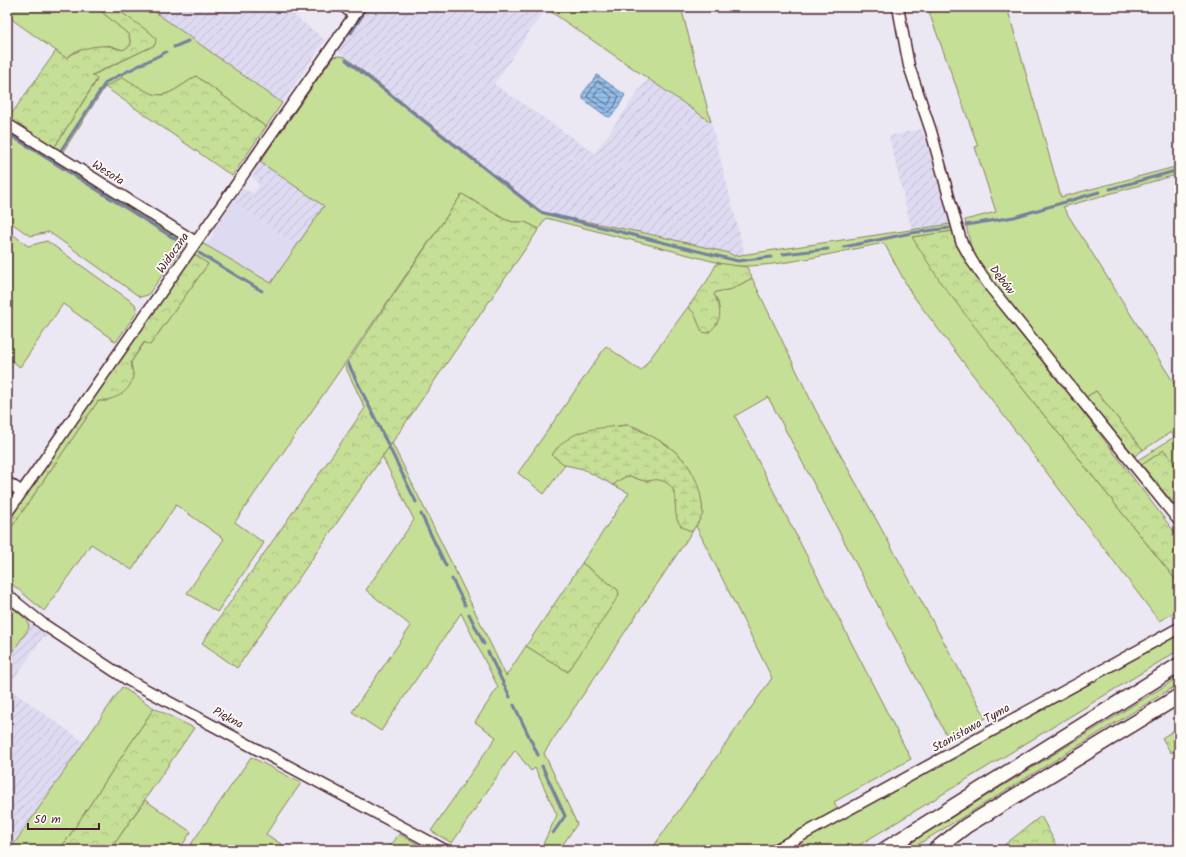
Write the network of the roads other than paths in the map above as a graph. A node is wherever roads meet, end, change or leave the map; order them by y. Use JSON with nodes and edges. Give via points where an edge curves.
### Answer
{"nodes":[{"id":1,"x":344,"y":7,"type":"edge"},
{"id":2,"x":898,"y":7,"type":"edge"},
{"id":3,"x":357,"y":11,"type":"edge"},
{"id":4,"x":7,"y":124,"type":"edge"},
{"id":5,"x":196,"y":242,"type":"junction"},
{"id":6,"x":7,"y":482,"type":"edge"},
{"id":7,"x":22,"y":492,"type":"junction"},
{"id":8,"x":7,"y":513,"type":"edge"},
{"id":9,"x":1179,"y":521,"type":"edge"},
{"id":10,"x":7,"y":595,"type":"edge"},
{"id":11,"x":1179,"y":628,"type":"edge"},
{"id":12,"x":1179,"y":665,"type":"edge"},
{"id":13,"x":1179,"y":696,"type":"edge"},
{"id":14,"x":966,"y":826,"type":"junction"},
{"id":15,"x":445,"y":850,"type":"edge"},
{"id":16,"x":775,"y":850,"type":"edge"},
{"id":17,"x":884,"y":850,"type":"edge"},
{"id":18,"x":927,"y":850,"type":"edge"},
{"id":19,"x":935,"y":850,"type":"edge"}],
"edges":[{"from":1,"to":3,"type":"street"},
{"from":2,"to":9,"type":"street","name":"Dębów","via":[[909,66],[931,131],[961,241],[991,288]]},
{"from":3,"to":5,"type":"street","name":"Widoczna"},
{"from":4,"to":5,"type":"street","name":"Wesoła"},
{"from":5,"to":7,"type":"street","name":"Widoczna"},
{"from":6,"to":7,"type":"street"},
{"from":7,"to":8,"type":"street","name":"Widoczna"},
{"from":10,"to":15,"type":"street","name":"Piękna","via":[[43,624],[128,680]]},
{"from":11,"to":16,"type":"street","name":"Stanisława Tyma"},
{"from":12,"to":17,"type":"highway"},
{"from":13,"to":14,"type":"highway"},
{"from":14,"to":18,"type":"highway"},
{"from":14,"to":19,"type":"highway"}]}
